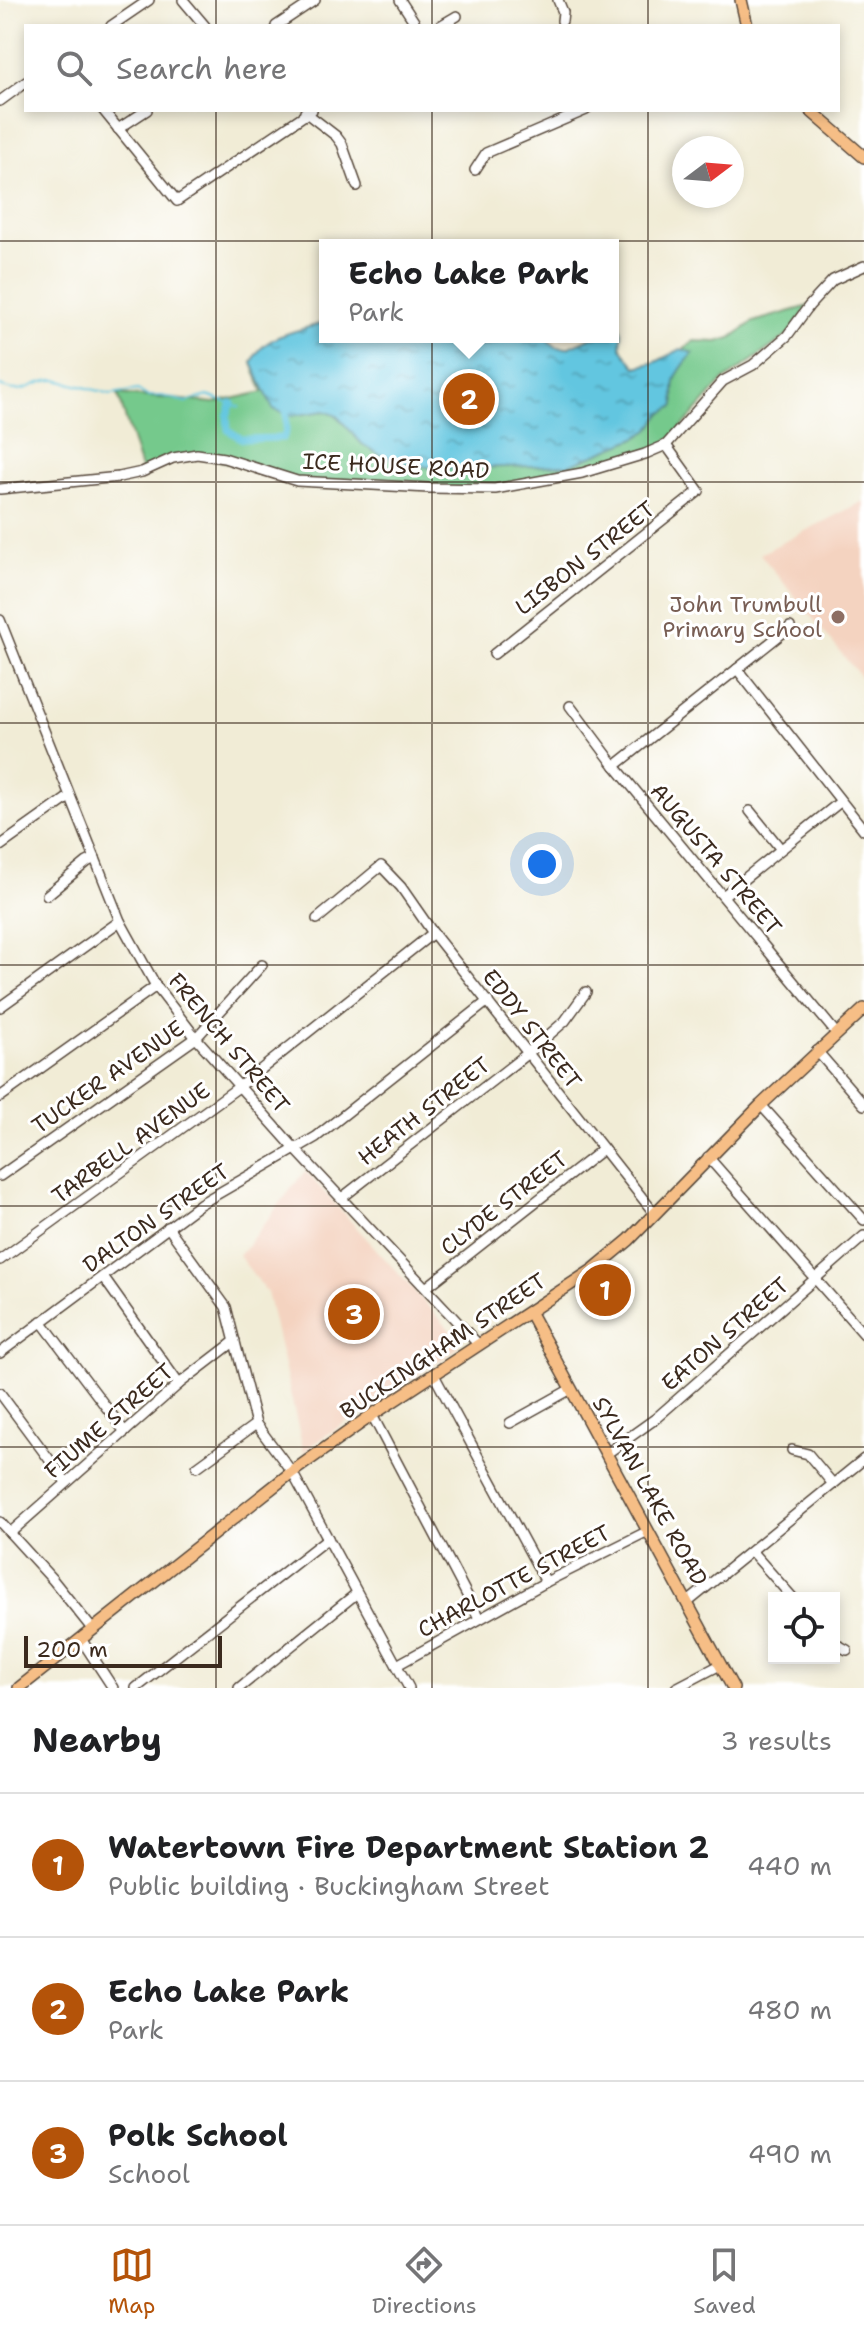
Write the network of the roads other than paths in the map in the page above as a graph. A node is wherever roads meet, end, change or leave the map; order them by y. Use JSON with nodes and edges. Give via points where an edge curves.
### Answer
{"nodes":[{"id":1,"x":149,"y":0,"type":"edge"},
{"id":2,"x":183,"y":0,"type":"edge"},
{"id":3,"x":315,"y":0,"type":"edge"},
{"id":4,"x":400,"y":0,"type":"edge"},
{"id":5,"x":558,"y":0,"type":"edge"},
{"id":6,"x":741,"y":0,"type":"edge"},
{"id":7,"x":457,"y":16,"type":"dead end"},
{"id":8,"x":562,"y":21,"type":"dead end"},
{"id":9,"x":114,"y":24,"type":"edge"},
{"id":10,"x":203,"y":24,"type":"edge"},
{"id":11,"x":279,"y":24,"type":"edge"},
{"id":12,"x":416,"y":24,"type":"edge"},
{"id":13,"x":443,"y":24,"type":"edge"},
{"id":14,"x":746,"y":24,"type":"edge"},
{"id":15,"x":24,"y":83,"type":"edge"},
{"id":16,"x":0,"y":101,"type":"edge"},
{"id":17,"x":105,"y":112,"type":"edge"},
{"id":18,"x":144,"y":112,"type":"edge"},
{"id":19,"x":306,"y":112,"type":"edge"},
{"id":20,"x":308,"y":112,"type":"edge"},
{"id":21,"x":581,"y":112,"type":"edge"},
{"id":22,"x":812,"y":112,"type":"edge"},
{"id":23,"x":118,"y":129,"type":"junction"},
{"id":24,"x":864,"y":157,"type":"edge"},
{"id":25,"x":475,"y":170,"type":"dead end"},
{"id":26,"x":357,"y":186,"type":"dead end"},
{"id":27,"x":864,"y":266,"type":"edge"},
{"id":28,"x":666,"y":445,"type":"junction"},
{"id":29,"x":0,"y":489,"type":"edge"},
{"id":30,"x":0,"y":622,"type":"edge"},
{"id":31,"x":790,"y":627,"type":"dead end"},
{"id":32,"x":494,"y":654,"type":"dead end"},
{"id":33,"x":737,"y":669,"type":"junction"},
{"id":34,"x":570,"y":706,"type":"dead end"},
{"id":35,"x":615,"y":766,"type":"junction"},
{"id":36,"x":69,"y":797,"type":"junction"},
{"id":37,"x":840,"y":802,"type":"junction"},
{"id":38,"x":750,"y":811,"type":"dead end"},
{"id":39,"x":864,"y":830,"type":"edge"},
{"id":40,"x":0,"y":846,"type":"edge"},
{"id":41,"x":780,"y":848,"type":"junction"},
{"id":42,"x":95,"y":858,"type":"junction"},
{"id":43,"x":47,"y":895,"type":"dead end"},
{"id":44,"x":723,"y":896,"type":"junction"},
{"id":45,"x":317,"y":919,"type":"dead end"},
{"id":46,"x":120,"y":921,"type":"junction"},
{"id":47,"x":433,"y":933,"type":"junction"},
{"id":48,"x":262,"y":965,"type":"dead end"},
{"id":49,"x":156,"y":986,"type":"junction"},
{"id":50,"x":586,"y":992,"type":"dead end"},
{"id":51,"x":488,"y":1001,"type":"junction"},
{"id":52,"x":0,"y":1007,"type":"edge"},
{"id":53,"x":864,"y":1009,"type":"edge"},
{"id":54,"x":836,"y":1033,"type":"junction"},
{"id":55,"x":196,"y":1038,"type":"junction"},
{"id":56,"x":817,"y":1051,"type":"junction"},
{"id":57,"x":528,"y":1053,"type":"junction"},
{"id":58,"x":240,"y":1086,"type":"junction"},
{"id":59,"x":0,"y":1097,"type":"edge"},
{"id":60,"x":761,"y":1105,"type":"junction"},
{"id":61,"x":864,"y":1105,"type":"edge"},
{"id":62,"x":603,"y":1149,"type":"junction"},
{"id":63,"x":296,"y":1150,"type":"junction"},
{"id":64,"x":708,"y":1157,"type":"junction"},
{"id":65,"x":0,"y":1176,"type":"edge"},
{"id":66,"x":343,"y":1197,"type":"junction"},
{"id":67,"x":655,"y":1214,"type":"junction"},
{"id":68,"x":864,"y":1220,"type":"edge"},
{"id":69,"x":168,"y":1227,"type":"junction"},
{"id":70,"x":864,"y":1236,"type":"edge"},
{"id":71,"x":0,"y":1260,"type":"edge"},
{"id":72,"x":103,"y":1277,"type":"junction"},
{"id":73,"x":816,"y":1278,"type":"junction"},
{"id":74,"x":427,"y":1287,"type":"junction"},
{"id":75,"x":530,"y":1313,"type":"junction"},
{"id":76,"x":41,"y":1321,"type":"junction"},
{"id":77,"x":864,"y":1334,"type":"edge"},
{"id":78,"x":235,"y":1341,"type":"junction"},
{"id":79,"x":479,"y":1345,"type":"junction"},
{"id":80,"x":0,"y":1353,"type":"edge"},
{"id":81,"x":434,"y":1375,"type":"junction"},
{"id":82,"x":179,"y":1384,"type":"junction"},
{"id":83,"x":571,"y":1389,"type":"junction"},
{"id":84,"x":0,"y":1393,"type":"edge"},
{"id":85,"x":372,"y":1415,"type":"junction"},
{"id":86,"x":510,"y":1423,"type":"dead end"},
{"id":87,"x":256,"y":1424,"type":"junction"},
{"id":88,"x":125,"y":1432,"type":"junction"},
{"id":89,"x":792,"y":1450,"type":"dead end"},
{"id":90,"x":606,"y":1454,"type":"junction"},
{"id":91,"x":864,"y":1459,"type":"edge"},
{"id":92,"x":197,"y":1467,"type":"dead end"},
{"id":93,"x":292,"y":1472,"type":"junction"},
{"id":94,"x":66,"y":1482,"type":"junction"},
{"id":95,"x":833,"y":1484,"type":"junction"},
{"id":96,"x":0,"y":1522,"type":"edge"},
{"id":97,"x":648,"y":1531,"type":"junction"},
{"id":98,"x":10,"y":1533,"type":"junction"},
{"id":99,"x":328,"y":1538,"type":"junction"},
{"id":100,"x":752,"y":1552,"type":"junction"},
{"id":101,"x":546,"y":1582,"type":"junction"},
{"id":102,"x":788,"y":1592,"type":"edge"},
{"id":103,"x":357,"y":1593,"type":"junction"},
{"id":104,"x":688,"y":1602,"type":"junction"},
{"id":105,"x":479,"y":1618,"type":"junction"},
{"id":106,"x":93,"y":1630,"type":"junction"},
{"id":107,"x":81,"y":1639,"type":"junction"},
{"id":108,"x":840,"y":1646,"type":"edge"},
{"id":109,"x":847,"y":1650,"type":"dead end"},
{"id":110,"x":397,"y":1665,"type":"junction"},
{"id":111,"x":720,"y":1665,"type":"junction"},
{"id":112,"x":19,"y":1688,"type":"edge"},
{"id":113,"x":113,"y":1688,"type":"edge"},
{"id":114,"x":136,"y":1688,"type":"edge"},
{"id":115,"x":239,"y":1688,"type":"edge"},
{"id":116,"x":409,"y":1688,"type":"edge"},
{"id":117,"x":676,"y":1688,"type":"edge"},
{"id":118,"x":733,"y":1688,"type":"edge"}],
"edges":[{"from":1,"to":9,"type":"street"},
{"from":2,"to":10,"type":"street"},
{"from":3,"to":11,"type":"street"},
{"from":4,"to":12,"type":"street"},
{"from":5,"to":8,"type":"street"},
{"from":6,"to":14,"type":"main road"},
{"from":7,"to":13,"type":"street"},
{"from":15,"to":16,"type":"street"},
{"from":17,"to":23,"type":"street"},
{"from":18,"to":23,"type":"street"},
{"from":19,"to":23,"type":"street","via":[[177,201]]},
{"from":20,"to":26,"type":"street","via":[[342,144]]},
{"from":21,"to":25,"type":"street","via":[[486,153]]},
{"from":22,"to":24,"type":"main road"},
{"from":27,"to":28,"type":"street","name":"ICE HOUSE ROAD","via":[[833,280],[787,336],[753,365],[723,381]]},
{"from":28,"to":29,"type":"street","name":"ICE HOUSE ROAD","via":[[582,473],[495,489],[297,481],[197,454],[119,477]]},
{"from":28,"to":32,"type":"street","name":"LISBON STREET","via":[[699,491]]},
{"from":30,"to":36,"type":"street","name":"FRENCH STREET"},
{"from":31,"to":33,"type":"street"},
{"from":33,"to":35,"type":"street"},
{"from":33,"to":37,"type":"street"},
{"from":34,"to":35,"type":"street","name":"AUGUSTA STREET"},
{"from":35,"to":44,"type":"street","name":"AUGUSTA STREET"},
{"from":36,"to":40,"type":"street"},
{"from":36,"to":42,"type":"street","name":"FRENCH STREET"},
{"from":37,"to":39,"type":"street"},
{"from":37,"to":41,"type":"street"},
{"from":38,"to":41,"type":"street"},
{"from":41,"to":44,"type":"street"},
{"from":42,"to":43,"type":"street"},
{"from":42,"to":46,"type":"street","name":"FRENCH STREET"},
{"from":44,"to":54,"type":"street","name":"AUGUSTA STREET"},
{"from":45,"to":47,"type":"street","name":"EDDY STREET","via":[[381,866]]},
{"from":46,"to":49,"type":"street","name":"FRENCH STREET"},
{"from":46,"to":52,"type":"street"},
{"from":47,"to":51,"type":"street","name":"EDDY STREET"},
{"from":47,"to":58,"type":"street","name":"TARBELL AVENUE"},
{"from":48,"to":55,"type":"street","name":"TUCKER AVENUE"},
{"from":49,"to":55,"type":"street","name":"FRENCH STREET"},
{"from":49,"to":59,"type":"street"},
{"from":50,"to":57,"type":"street","name":"HEATH STREET","via":[[565,1021]]},
{"from":51,"to":57,"type":"street","name":"EDDY STREET"},
{"from":51,"to":63,"type":"street","name":"DALTON STREET"},
{"from":53,"to":54,"type":"main road","name":"BUCKINGHAM STREET"},
{"from":54,"to":56,"type":"main road","name":"BUCKINGHAM STREET"},
{"from":55,"to":58,"type":"street","name":"FRENCH STREET"},
{"from":55,"to":65,"type":"street","name":"TUCKER AVENUE"},
{"from":56,"to":60,"type":"main road","name":"BUCKINGHAM STREET"},
{"from":56,"to":61,"type":"street"},
{"from":57,"to":62,"type":"street","name":"EDDY STREET"},
{"from":57,"to":66,"type":"street","name":"HEATH STREET"},
{"from":58,"to":63,"type":"street","name":"FRENCH STREET"},
{"from":58,"to":71,"type":"street","name":"TARBELL AVENUE"},
{"from":60,"to":64,"type":"main road","name":"BUCKINGHAM STREET"},
{"from":60,"to":68,"type":"street"},
{"from":62,"to":67,"type":"street","name":"EDDY STREET"},
{"from":62,"to":74,"type":"street","name":"CLYDE STREET"},
{"from":63,"to":66,"type":"street","name":"FRENCH STREET"},
{"from":63,"to":69,"type":"street","name":"DALTON STREET"},
{"from":64,"to":67,"type":"main road","name":"BUCKINGHAM STREET"},
{"from":64,"to":73,"type":"street"},
{"from":66,"to":74,"type":"street","name":"FRENCH STREET"},
{"from":67,"to":75,"type":"main road","name":"BUCKINGHAM STREET","via":[[594,1269]]},
{"from":69,"to":72,"type":"street","name":"DALTON STREET"},
{"from":69,"to":78,"type":"street","via":[[226,1307]]},
{"from":70,"to":73,"type":"street","name":"EATON STREET"},
{"from":72,"to":76,"type":"street","name":"DALTON STREET"},
{"from":72,"to":82,"type":"street"},
{"from":73,"to":77,"type":"street"},
{"from":73,"to":90,"type":"street","name":"EATON STREET","via":[[655,1419]]},
{"from":74,"to":79,"type":"street","name":"FRENCH STREET"},
{"from":75,"to":79,"type":"main road","name":"BUCKINGHAM STREET"},
{"from":75,"to":83,"type":"main road","name":"SYLVAN LAKE ROAD"},
{"from":76,"to":80,"type":"street","name":"DALTON STREET"},
{"from":76,"to":88,"type":"street"},
{"from":78,"to":82,"type":"street","name":"FIUME STREET"},
{"from":78,"to":87,"type":"street"},
{"from":79,"to":81,"type":"main road","name":"BUCKINGHAM STREET"},
{"from":81,"to":85,"type":"main road","name":"BUCKINGHAM STREET"},
{"from":81,"to":101,"type":"street"},
{"from":82,"to":88,"type":"street","name":"FIUME STREET"},
{"from":83,"to":86,"type":"street"},
{"from":83,"to":90,"type":"main road","name":"SYLVAN LAKE ROAD"},
{"from":84,"to":94,"type":"street"},
{"from":85,"to":93,"type":"main road","name":"BUCKINGHAM STREET"},
{"from":85,"to":105,"type":"street"},
{"from":87,"to":92,"type":"street"},
{"from":87,"to":93,"type":"street"},
{"from":88,"to":94,"type":"street","name":"FIUME STREET"},
{"from":89,"to":95,"type":"street","via":[[808,1454]]},
{"from":90,"to":97,"type":"main road","name":"SYLVAN LAKE ROAD"},
{"from":91,"to":95,"type":"street"},
{"from":93,"to":99,"type":"street"},
{"from":93,"to":106,"type":"main road","name":"BUCKINGHAM STREET"},
{"from":94,"to":98,"type":"street","name":"FIUME STREET"},
{"from":95,"to":100,"type":"street"},
{"from":96,"to":98,"type":"street"},
{"from":97,"to":101,"type":"street","name":"CHARLOTTE STREET"},
{"from":97,"to":104,"type":"main road","name":"SYLVAN LAKE ROAD"},
{"from":98,"to":106,"type":"street"},
{"from":99,"to":103,"type":"street"},
{"from":99,"to":114,"type":"street"},
{"from":100,"to":102,"type":"street"},
{"from":100,"to":104,"type":"street"},
{"from":101,"to":105,"type":"street","name":"CHARLOTTE STREET"},
{"from":103,"to":110,"type":"street"},
{"from":103,"to":115,"type":"street"},
{"from":104,"to":111,"type":"main road","name":"SYLVAN LAKE ROAD"},
{"from":105,"to":110,"type":"street","name":"CHARLOTTE STREET"},
{"from":106,"to":107,"type":"main road","name":"BUCKINGHAM STREET"},
{"from":107,"to":112,"type":"main road","name":"BUCKINGHAM STREET"},
{"from":107,"to":113,"type":"street"},
{"from":108,"to":109,"type":"street"},
{"from":110,"to":116,"type":"street"},
{"from":111,"to":117,"type":"street"},
{"from":111,"to":118,"type":"main road","name":"SYLVAN LAKE ROAD"}]}
